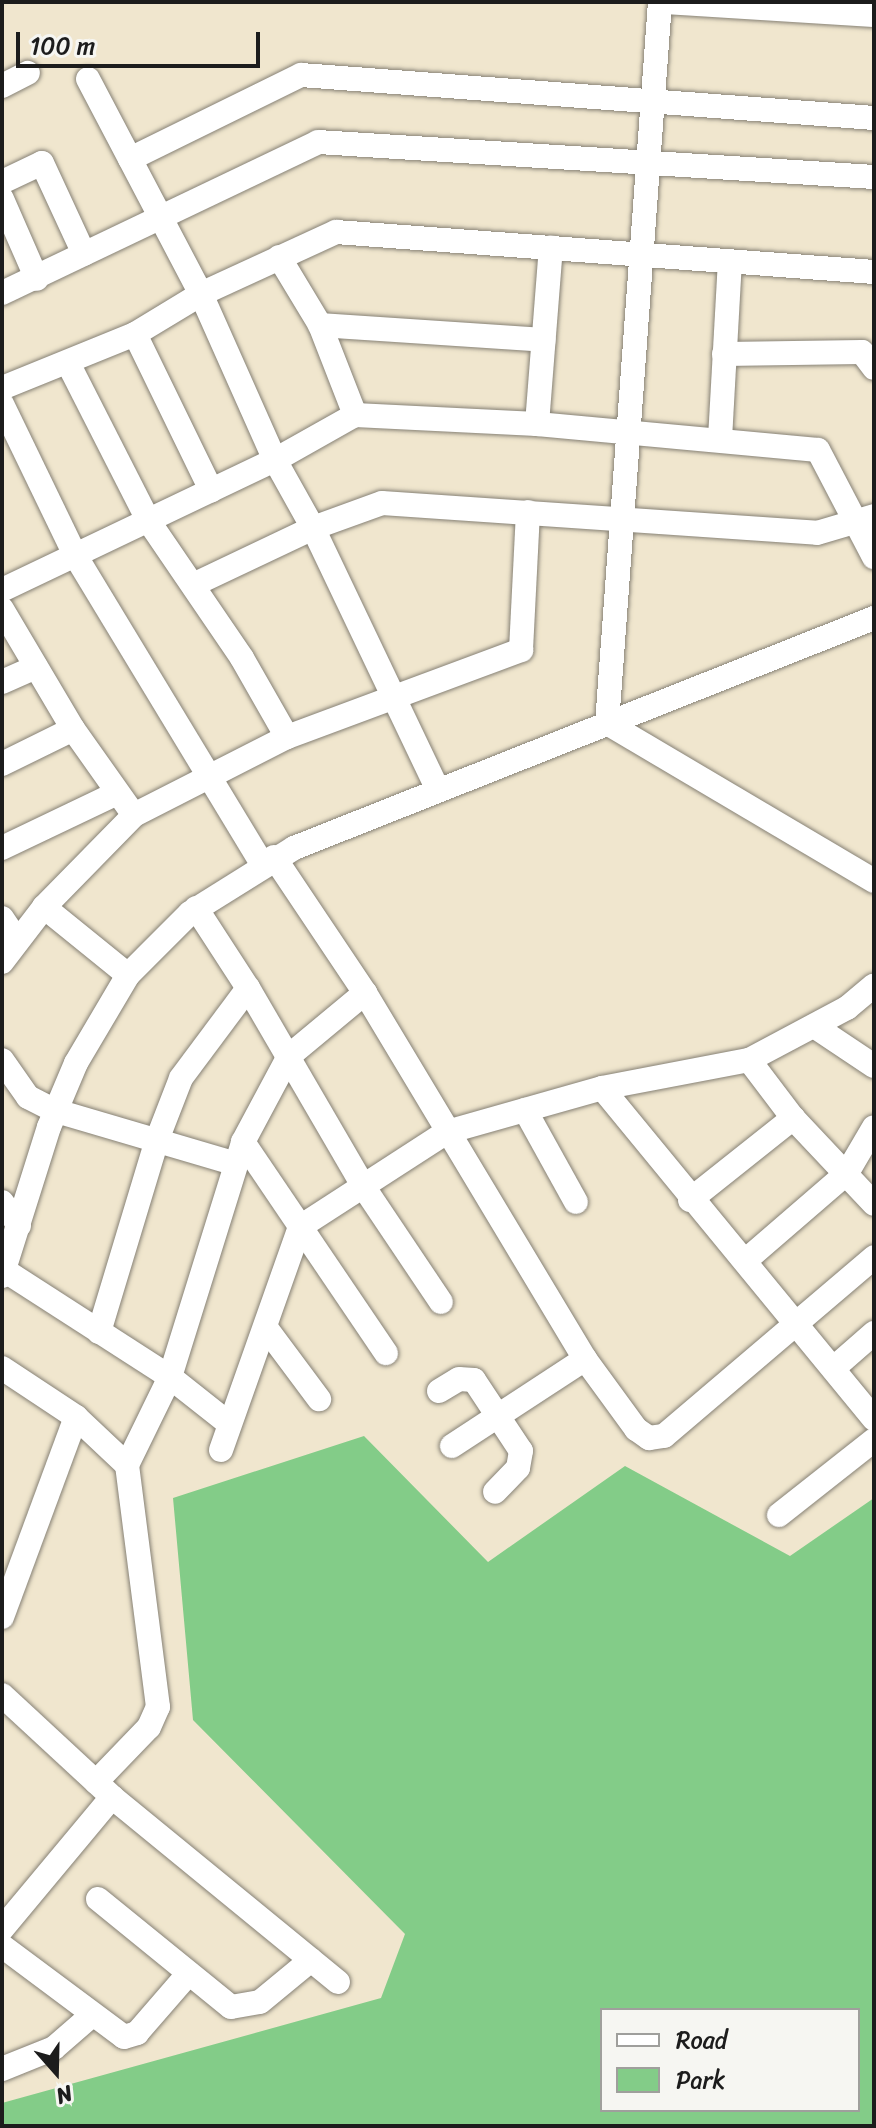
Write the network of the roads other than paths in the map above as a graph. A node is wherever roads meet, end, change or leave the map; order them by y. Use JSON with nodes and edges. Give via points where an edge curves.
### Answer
{"nodes":[{"id":1,"x":662,"y":2,"type":"edge"},
{"id":2,"x":874,"y":15,"type":"edge"},
{"id":3,"x":28,"y":73,"type":"dead end"},
{"id":4,"x":88,"y":79,"type":"dead end"},
{"id":5,"x":2,"y":86,"type":"edge"},
{"id":6,"x":654,"y":101,"type":"junction"},
{"id":7,"x":874,"y":118,"type":"edge"},
{"id":8,"x":130,"y":159,"type":"junction"},
{"id":9,"x":649,"y":164,"type":"junction"},
{"id":10,"x":874,"y":177,"type":"edge"},
{"id":11,"x":2,"y":182,"type":"edge"},
{"id":12,"x":2,"y":199,"type":"edge"},
{"id":13,"x":157,"y":219,"type":"junction"},
{"id":14,"x":551,"y":248,"type":"junction"},
{"id":15,"x":84,"y":254,"type":"junction"},
{"id":16,"x":645,"y":254,"type":"junction"},
{"id":17,"x":279,"y":257,"type":"junction"},
{"id":18,"x":730,"y":262,"type":"junction"},
{"id":19,"x":874,"y":272,"type":"edge"},
{"id":20,"x":37,"y":279,"type":"junction"},
{"id":21,"x":2,"y":293,"type":"edge"},
{"id":22,"x":201,"y":294,"type":"junction"},
{"id":23,"x":320,"y":325,"type":"junction"},
{"id":24,"x":135,"y":334,"type":"junction"},
{"id":25,"x":543,"y":340,"type":"junction"},
{"id":26,"x":724,"y":354,"type":"junction"},
{"id":27,"x":68,"y":363,"type":"junction"},
{"id":28,"x":874,"y":368,"type":"edge"},
{"id":29,"x":2,"y":388,"type":"edge"},
{"id":30,"x":2,"y":404,"type":"edge"},
{"id":31,"x":355,"y":415,"type":"junction"},
{"id":32,"x":537,"y":424,"type":"junction"},
{"id":33,"x":628,"y":431,"type":"junction"},
{"id":34,"x":720,"y":439,"type":"junction"},
{"id":35,"x":275,"y":460,"type":"junction"},
{"id":36,"x":211,"y":490,"type":"junction"},
{"id":37,"x":528,"y":512,"type":"junction"},
{"id":38,"x":623,"y":518,"type":"junction"},
{"id":39,"x":866,"y":519,"type":"edge"},
{"id":40,"x":148,"y":520,"type":"junction"},
{"id":41,"x":313,"y":528,"type":"junction"},
{"id":42,"x":75,"y":555,"type":"junction"},
{"id":43,"x":874,"y":557,"type":"edge"},
{"id":44,"x":195,"y":584,"type":"junction"},
{"id":45,"x":2,"y":590,"type":"edge"},
{"id":46,"x":2,"y":609,"type":"edge"},
{"id":47,"x":874,"y":618,"type":"edge"},
{"id":48,"x":36,"y":667,"type":"junction"},
{"id":49,"x":2,"y":682,"type":"edge"},
{"id":50,"x":395,"y":699,"type":"junction"},
{"id":51,"x":607,"y":723,"type":"junction"},
{"id":52,"x":73,"y":729,"type":"junction"},
{"id":53,"x":287,"y":737,"type":"junction"},
{"id":54,"x":2,"y":764,"type":"edge"},
{"id":55,"x":209,"y":776,"type":"junction"},
{"id":56,"x":438,"y":790,"type":"junction"},
{"id":57,"x":115,"y":794,"type":"junction"},
{"id":58,"x":134,"y":815,"type":"junction"},
{"id":59,"x":2,"y":848,"type":"edge"},
{"id":60,"x":268,"y":861,"type":"junction"},
{"id":61,"x":874,"y":881,"type":"edge"},
{"id":62,"x":44,"y":907,"type":"junction"},
{"id":63,"x":196,"y":908,"type":"junction"},
{"id":64,"x":2,"y":918,"type":"edge"},
{"id":65,"x":16,"y":939,"type":"junction"},
{"id":66,"x":2,"y":962,"type":"edge"},
{"id":67,"x":128,"y":975,"type":"junction"},
{"id":68,"x":874,"y":985,"type":"edge"},
{"id":69,"x":248,"y":988,"type":"junction"},
{"id":70,"x":365,"y":993,"type":"junction"},
{"id":71,"x":814,"y":1026,"type":"junction"},
{"id":72,"x":289,"y":1056,"type":"junction"},
{"id":73,"x":2,"y":1060,"type":"edge"},
{"id":74,"x":749,"y":1060,"type":"junction"},
{"id":75,"x":874,"y":1066,"type":"edge"},
{"id":76,"x":602,"y":1088,"type":"junction"},
{"id":77,"x":525,"y":1110,"type":"junction"},
{"id":78,"x":56,"y":1111,"type":"junction"},
{"id":79,"x":793,"y":1118,"type":"junction"},
{"id":80,"x":874,"y":1127,"type":"edge"},
{"id":81,"x":447,"y":1132,"type":"junction"},
{"id":82,"x":157,"y":1140,"type":"junction"},
{"id":83,"x":238,"y":1152,"type":"junction"},
{"id":84,"x":847,"y":1173,"type":"junction"},
{"id":85,"x":365,"y":1189,"type":"junction"},
{"id":86,"x":690,"y":1200,"type":"junction"},
{"id":87,"x":2,"y":1202,"type":"edge"},
{"id":88,"x":576,"y":1202,"type":"dead end"},
{"id":89,"x":874,"y":1204,"type":"edge"},
{"id":90,"x":19,"y":1225,"type":"junction"},
{"id":91,"x":300,"y":1227,"type":"junction"},
{"id":92,"x":874,"y":1257,"type":"edge"},
{"id":93,"x":745,"y":1261,"type":"junction"},
{"id":94,"x":3,"y":1273,"type":"edge"},
{"id":95,"x":441,"y":1302,"type":"dead end"},
{"id":96,"x":798,"y":1323,"type":"junction"},
{"id":97,"x":266,"y":1328,"type":"junction"},
{"id":98,"x":99,"y":1332,"type":"junction"},
{"id":99,"x":874,"y":1333,"type":"edge"},
{"id":100,"x":386,"y":1353,"type":"dead end"},
{"id":101,"x":585,"y":1359,"type":"junction"},
{"id":102,"x":835,"y":1367,"type":"junction"},
{"id":103,"x":2,"y":1368,"type":"edge"},
{"id":104,"x":170,"y":1377,"type":"junction"},
{"id":105,"x":439,"y":1391,"type":"dead end"},
{"id":106,"x":319,"y":1399,"type":"dead end"},
{"id":107,"x":501,"y":1414,"type":"junction"},
{"id":108,"x":76,"y":1417,"type":"junction"},
{"id":109,"x":874,"y":1419,"type":"edge"},
{"id":110,"x":228,"y":1423,"type":"junction"},
{"id":111,"x":874,"y":1440,"type":"edge"},
{"id":112,"x":452,"y":1446,"type":"dead end"},
{"id":113,"x":221,"y":1450,"type":"dead end"},
{"id":114,"x":127,"y":1465,"type":"junction"},
{"id":115,"x":495,"y":1492,"type":"dead end"},
{"id":116,"x":779,"y":1515,"type":"dead end"},
{"id":117,"x":2,"y":1617,"type":"edge"},
{"id":118,"x":2,"y":1695,"type":"edge"},
{"id":119,"x":104,"y":1789,"type":"junction"},
{"id":120,"x":98,"y":1899,"type":"dead end"},
{"id":121,"x":2,"y":1929,"type":"edge"},
{"id":122,"x":2,"y":1946,"type":"edge"},
{"id":123,"x":311,"y":1960,"type":"junction"},
{"id":124,"x":189,"y":1973,"type":"junction"},
{"id":125,"x":338,"y":1982,"type":"dead end"},
{"id":126,"x":92,"y":2015,"type":"junction"},
{"id":127,"x":2,"y":2069,"type":"edge"}],
"edges":[{"from":1,"to":2,"type":"street"},
{"from":1,"to":6,"type":"street"},
{"from":3,"to":5,"type":"street"},
{"from":4,"to":8,"type":"street"},
{"from":6,"to":7,"type":"street"},
{"from":6,"to":8,"type":"street","via":[[301,75]]},
{"from":6,"to":9,"type":"street"},
{"from":8,"to":13,"type":"street"},
{"from":9,"to":10,"type":"street"},
{"from":9,"to":13,"type":"street","via":[[318,142]]},
{"from":9,"to":16,"type":"street"},
{"from":11,"to":15,"type":"street","via":[[42,163]]},
{"from":12,"to":20,"type":"street"},
{"from":13,"to":15,"type":"street"},
{"from":13,"to":22,"type":"street"},
{"from":14,"to":16,"type":"street"},
{"from":14,"to":17,"type":"street","via":[[336,232]]},
{"from":14,"to":25,"type":"street"},
{"from":15,"to":20,"type":"street"},
{"from":16,"to":18,"type":"street"},
{"from":16,"to":33,"type":"street"},
{"from":17,"to":22,"type":"street"},
{"from":17,"to":23,"type":"street"},
{"from":18,"to":19,"type":"street"},
{"from":18,"to":26,"type":"street"},
{"from":20,"to":21,"type":"street"},
{"from":22,"to":24,"type":"street"},
{"from":22,"to":35,"type":"street"},
{"from":23,"to":25,"type":"street"},
{"from":23,"to":31,"type":"street"},
{"from":24,"to":27,"type":"street"},
{"from":24,"to":36,"type":"street"},
{"from":25,"to":32,"type":"street"},
{"from":26,"to":28,"type":"street","via":[[862,352]]},
{"from":26,"to":34,"type":"street"},
{"from":27,"to":29,"type":"street"},
{"from":27,"to":40,"type":"street"},
{"from":30,"to":42,"type":"street"},
{"from":31,"to":32,"type":"street"},
{"from":31,"to":35,"type":"street"},
{"from":32,"to":33,"type":"street"},
{"from":33,"to":34,"type":"street"},
{"from":33,"to":38,"type":"street"},
{"from":34,"to":39,"type":"street","via":[[818,450]]},
{"from":35,"to":36,"type":"street"},
{"from":35,"to":41,"type":"street"},
{"from":36,"to":40,"type":"street"},
{"from":37,"to":38,"type":"street"},
{"from":37,"to":41,"type":"street","via":[[382,503]]},
{"from":37,"to":50,"type":"street","via":[[521,650]]},
{"from":38,"to":39,"type":"street","via":[[817,533]]},
{"from":38,"to":51,"type":"street"},
{"from":39,"to":43,"type":"street"},
{"from":40,"to":42,"type":"street"},
{"from":40,"to":44,"type":"street"},
{"from":41,"to":44,"type":"street"},
{"from":41,"to":50,"type":"street"},
{"from":42,"to":45,"type":"street"},
{"from":42,"to":55,"type":"street"},
{"from":44,"to":53,"type":"street"},
{"from":46,"to":48,"type":"street"},
{"from":47,"to":51,"type":"street"},
{"from":48,"to":49,"type":"street"},
{"from":48,"to":52,"type":"street"},
{"from":50,"to":53,"type":"street"},
{"from":50,"to":56,"type":"street"},
{"from":51,"to":56,"type":"street"},
{"from":51,"to":61,"type":"street"},
{"from":52,"to":54,"type":"street"},
{"from":52,"to":57,"type":"street"},
{"from":53,"to":55,"type":"street"},
{"from":55,"to":58,"type":"street"},
{"from":55,"to":60,"type":"street"},
{"from":56,"to":60,"type":"street"},
{"from":57,"to":58,"type":"street"},
{"from":57,"to":59,"type":"street"},
{"from":58,"to":62,"type":"street"},
{"from":60,"to":63,"type":"street"},
{"from":60,"to":70,"type":"street"},
{"from":62,"to":65,"type":"street"},
{"from":62,"to":67,"type":"street"},
{"from":63,"to":67,"type":"street"},
{"from":63,"to":69,"type":"street"},
{"from":64,"to":65,"type":"street"},
{"from":65,"to":66,"type":"street"},
{"from":67,"to":78,"type":"street","via":[[76,1063]]},
{"from":68,"to":71,"type":"street"},
{"from":69,"to":72,"type":"street"},
{"from":69,"to":82,"type":"street","via":[[181,1078]]},
{"from":70,"to":72,"type":"street"},
{"from":70,"to":81,"type":"street"},
{"from":71,"to":74,"type":"street"},
{"from":71,"to":75,"type":"street"},
{"from":72,"to":83,"type":"street"},
{"from":72,"to":85,"type":"street"},
{"from":73,"to":78,"type":"street","via":[[28,1097]]},
{"from":74,"to":76,"type":"street"},
{"from":74,"to":79,"type":"street"},
{"from":76,"to":77,"type":"street"},
{"from":76,"to":86,"type":"street"},
{"from":77,"to":81,"type":"street"},
{"from":77,"to":88,"type":"street"},
{"from":78,"to":82,"type":"street"},
{"from":78,"to":90,"type":"street"},
{"from":79,"to":84,"type":"street"},
{"from":79,"to":86,"type":"street"},
{"from":80,"to":84,"type":"street"},
{"from":81,"to":85,"type":"street"},
{"from":81,"to":101,"type":"street"},
{"from":82,"to":83,"type":"street"},
{"from":82,"to":98,"type":"street"},
{"from":83,"to":91,"type":"street"},
{"from":83,"to":104,"type":"street"},
{"from":84,"to":89,"type":"street"},
{"from":84,"to":93,"type":"street"},
{"from":85,"to":91,"type":"street"},
{"from":85,"to":95,"type":"street"},
{"from":86,"to":93,"type":"street"},
{"from":87,"to":90,"type":"street"},
{"from":90,"to":94,"type":"street"},
{"from":91,"to":97,"type":"street"},
{"from":91,"to":100,"type":"street"},
{"from":92,"to":96,"type":"street"},
{"from":93,"to":96,"type":"street"},
{"from":94,"to":98,"type":"street"},
{"from":96,"to":101,"type":"street","via":[[664,1436],[649,1438],[636,1429]]},
{"from":96,"to":102,"type":"street"},
{"from":97,"to":106,"type":"street"},
{"from":97,"to":110,"type":"street"},
{"from":98,"to":104,"type":"street"},
{"from":99,"to":102,"type":"street"},
{"from":101,"to":107,"type":"street"},
{"from":102,"to":109,"type":"street"},
{"from":103,"to":108,"type":"street"},
{"from":104,"to":110,"type":"street"},
{"from":104,"to":114,"type":"street"},
{"from":105,"to":107,"type":"street","via":[[459,1379],[474,1380]]},
{"from":107,"to":112,"type":"street"},
{"from":107,"to":115,"type":"street","via":[[521,1451],[518,1468]]},
{"from":108,"to":114,"type":"street"},
{"from":108,"to":117,"type":"street"},
{"from":110,"to":113,"type":"street"},
{"from":111,"to":116,"type":"street"},
{"from":114,"to":119,"type":"street","via":[[158,1707]]},
{"from":118,"to":119,"type":"street"},
{"from":119,"to":121,"type":"street"},
{"from":119,"to":123,"type":"street"},
{"from":120,"to":124,"type":"street"},
{"from":122,"to":126,"type":"street"},
{"from":123,"to":124,"type":"street","via":[[244,2009],[231,2007]]},
{"from":123,"to":125,"type":"street"},
{"from":124,"to":126,"type":"street","via":[[132,2036],[124,2037]]},
{"from":126,"to":127,"type":"street","via":[[54,2048]]}]}
